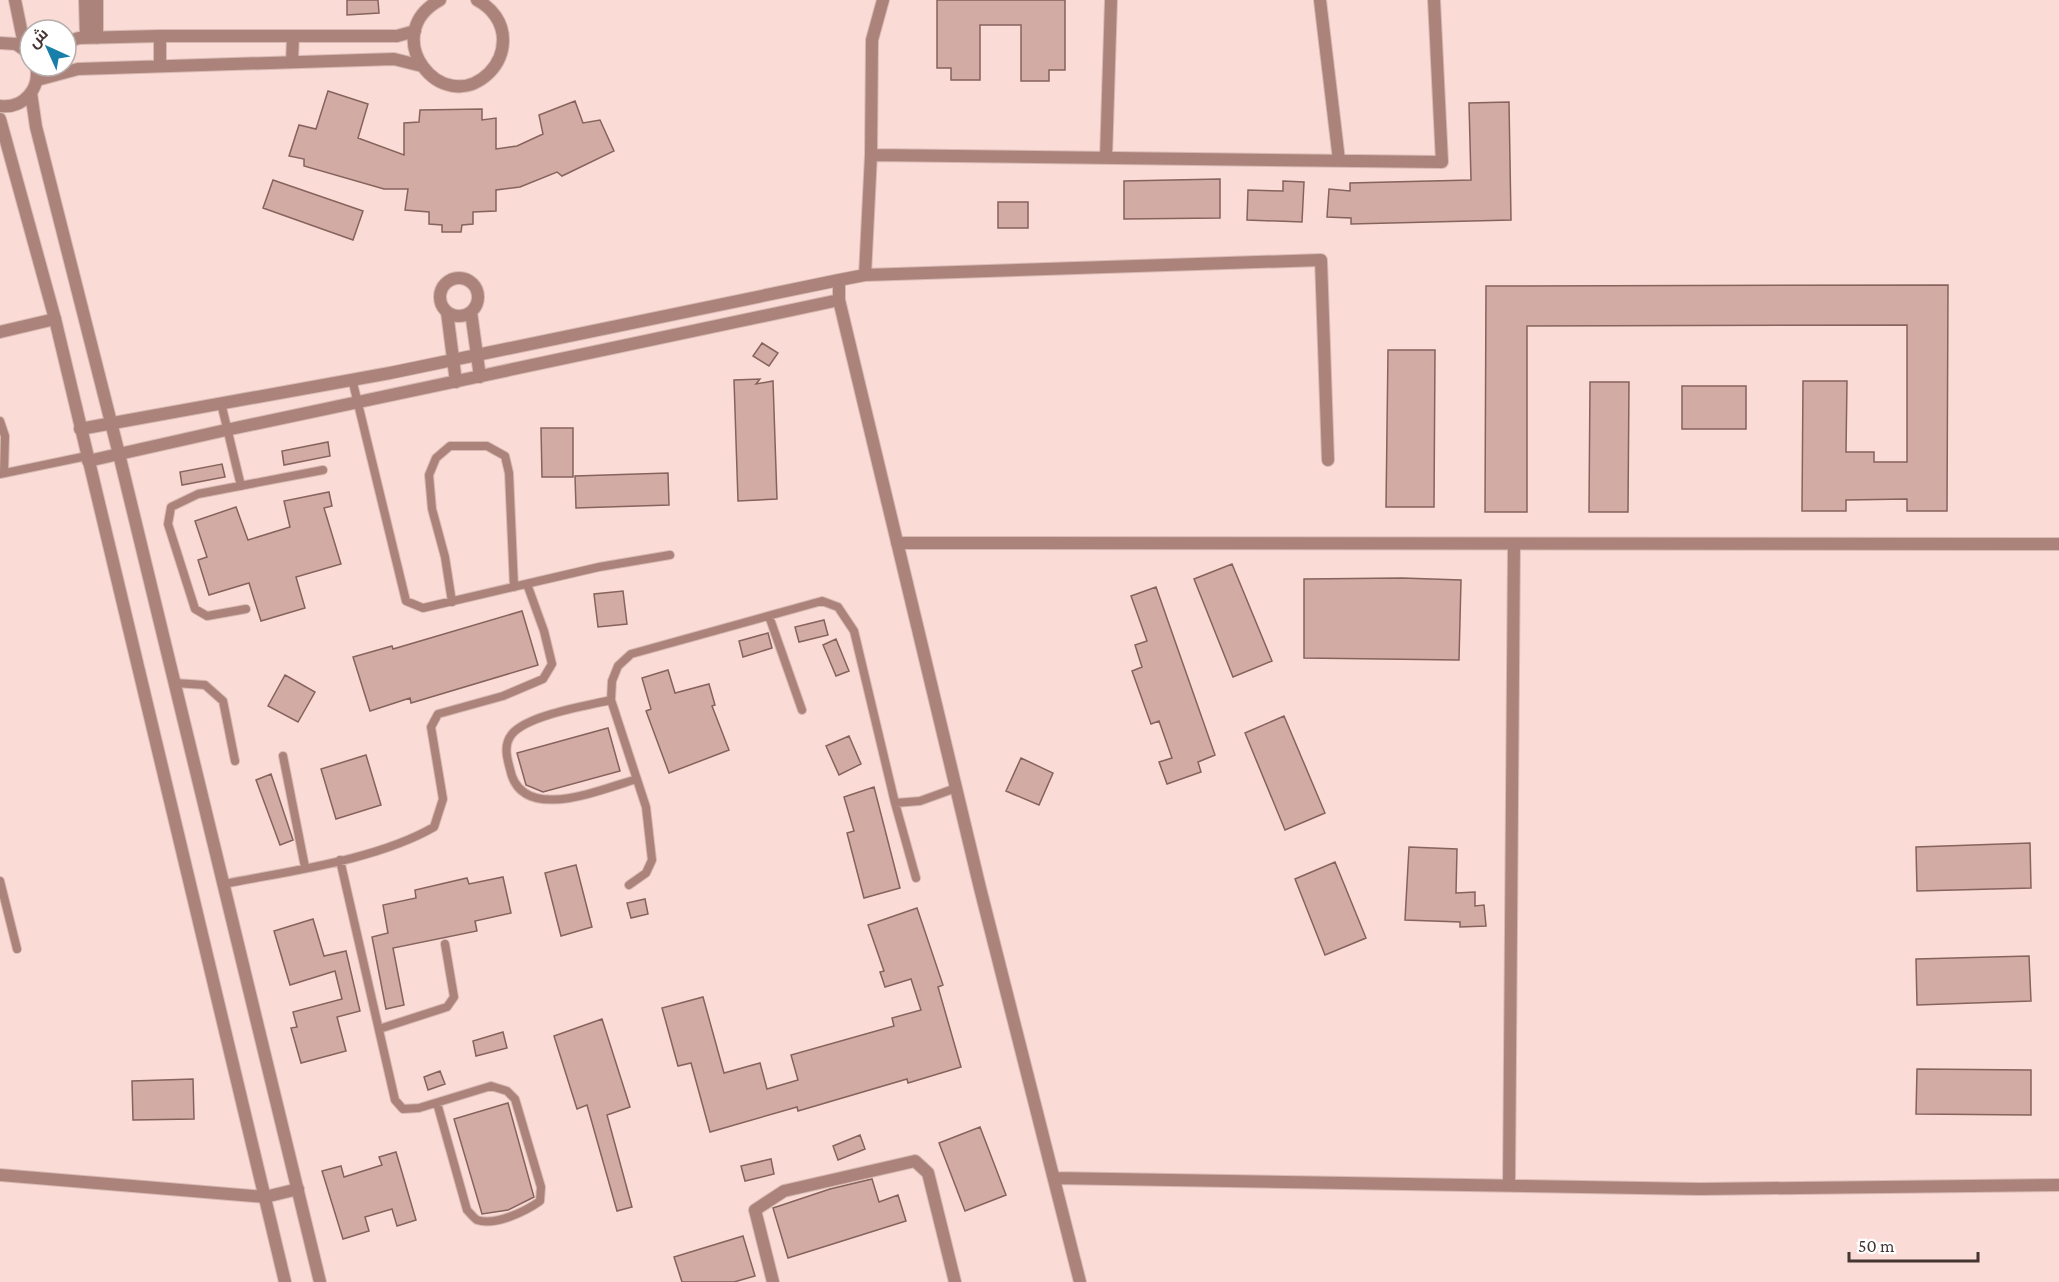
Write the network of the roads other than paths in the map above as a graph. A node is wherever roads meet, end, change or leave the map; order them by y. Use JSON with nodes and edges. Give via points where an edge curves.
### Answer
{"nodes":[{"id":1,"x":15,"y":0,"type":"edge"},
{"id":2,"x":86,"y":0,"type":"edge"},
{"id":3,"x":97,"y":0,"type":"edge"},
{"id":4,"x":440,"y":0,"type":"edge"},
{"id":5,"x":477,"y":0,"type":"edge"},
{"id":6,"x":883,"y":0,"type":"edge"},
{"id":7,"x":1111,"y":0,"type":"edge"},
{"id":8,"x":1320,"y":0,"type":"edge"},
{"id":9,"x":1434,"y":0,"type":"edge"},
{"id":10,"x":20,"y":18,"type":"edge"},
{"id":11,"x":415,"y":31,"type":"junction"},
{"id":12,"x":160,"y":36,"type":"junction"},
{"id":13,"x":293,"y":36,"type":"junction"},
{"id":14,"x":91,"y":38,"type":"junction"},
{"id":15,"x":78,"y":40,"type":"edge"},
{"id":16,"x":0,"y":43,"type":"edge"},
{"id":17,"x":18,"y":45,"type":"edge"},
{"id":18,"x":291,"y":62,"type":"junction"},
{"id":19,"x":160,"y":66,"type":"junction"},
{"id":20,"x":422,"y":66,"type":"junction"},
{"id":21,"x":37,"y":80,"type":"joint"},
{"id":22,"x":32,"y":93,"type":"junction"},
{"id":23,"x":0,"y":106,"type":"edge"},
{"id":24,"x":0,"y":119,"type":"edge"},
{"id":25,"x":871,"y":155,"type":"junction"},
{"id":26,"x":1106,"y":158,"type":"junction"},
{"id":27,"x":1339,"y":160,"type":"junction"},
{"id":28,"x":865,"y":275,"type":"junction"},
{"id":29,"x":839,"y":280,"type":"junction"},
{"id":30,"x":839,"y":300,"type":"junction"},
{"id":31,"x":447,"y":312,"type":"junction"},
{"id":32,"x":471,"y":312,"type":"junction"},
{"id":33,"x":55,"y":319,"type":"junction"},
{"id":34,"x":0,"y":332,"type":"edge"},
{"id":35,"x":475,"y":355,"type":"junction"},
{"id":36,"x":454,"y":359,"type":"junction"},
{"id":37,"x":480,"y":377,"type":"junction"},
{"id":38,"x":352,"y":379,"type":"junction"},
{"id":39,"x":456,"y":382,"type":"junction"},
{"id":40,"x":221,"y":403,"type":"junction"},
{"id":41,"x":357,"y":403,"type":"junction"},
{"id":42,"x":0,"y":421,"type":"edge"},
{"id":43,"x":111,"y":423,"type":"junction"},
{"id":44,"x":80,"y":429,"type":"junction"},
{"id":45,"x":226,"y":430,"type":"junction"},
{"id":46,"x":119,"y":454,"type":"junction"},
{"id":47,"x":88,"y":459,"type":"junction"},
{"id":48,"x":1328,"y":460,"type":"dead end"},
{"id":49,"x":323,"y":470,"type":"dead end"},
{"id":50,"x":2,"y":474,"type":"edge"},
{"id":51,"x":241,"y":486,"type":"junction"},
{"id":52,"x":897,"y":543,"type":"junction"},
{"id":53,"x":1514,"y":544,"type":"junction"},
{"id":54,"x":2059,"y":544,"type":"edge"},
{"id":55,"x":670,"y":555,"type":"dead end"},
{"id":56,"x":527,"y":584,"type":"junction"},
{"id":57,"x":514,"y":587,"type":"junction"},
{"id":58,"x":452,"y":602,"type":"junction"},
{"id":59,"x":246,"y":609,"type":"dead end"},
{"id":60,"x":769,"y":616,"type":"junction"},
{"id":61,"x":175,"y":683,"type":"junction"},
{"id":62,"x":611,"y":699,"type":"junction"},
{"id":63,"x":802,"y":710,"type":"dead end"},
{"id":64,"x":283,"y":756,"type":"dead end"},
{"id":65,"x":235,"y":761,"type":"dead end"},
{"id":66,"x":637,"y":779,"type":"junction"},
{"id":67,"x":956,"y":788,"type":"junction"},
{"id":68,"x":896,"y":803,"type":"junction"},
{"id":69,"x":340,"y":860,"type":"junction"},
{"id":70,"x":305,"y":867,"type":"junction"},
{"id":71,"x":916,"y":878,"type":"dead end"},
{"id":72,"x":0,"y":881,"type":"edge"},
{"id":73,"x":224,"y":884,"type":"junction"},
{"id":74,"x":629,"y":885,"type":"dead end"},
{"id":75,"x":445,"y":944,"type":"dead end"},
{"id":76,"x":17,"y":949,"type":"dead end"},
{"id":77,"x":379,"y":1029,"type":"junction"},
{"id":78,"x":437,"y":1103,"type":"junction"},
{"id":79,"x":0,"y":1176,"type":"edge"},
{"id":80,"x":1054,"y":1178,"type":"junction"},
{"id":81,"x":1509,"y":1185,"type":"junction"},
{"id":82,"x":2059,"y":1185,"type":"edge"},
{"id":83,"x":298,"y":1189,"type":"junction"},
{"id":84,"x":266,"y":1197,"type":"junction"},
{"id":85,"x":285,"y":1282,"type":"edge"},
{"id":86,"x":320,"y":1282,"type":"edge"},
{"id":87,"x":774,"y":1282,"type":"edge"},
{"id":88,"x":955,"y":1282,"type":"edge"},
{"id":89,"x":1080,"y":1282,"type":"edge"}],
"edges":[{"from":1,"to":10,"type":"street"},
{"from":2,"to":14,"type":"street"},
{"from":3,"to":14,"type":"street"},
{"from":4,"to":11,"type":"street","via":[[424,11]]},
{"from":5,"to":20,"type":"street","via":[[491,10],[502,29],[502,51],[492,70],[475,82],[453,85],[433,78]]},
{"from":6,"to":25,"type":"street","via":[[872,40]]},
{"from":7,"to":26,"type":"street"},
{"from":8,"to":27,"type":"street"},
{"from":9,"to":27,"type":"street","via":[[1442,162]]},
{"from":11,"to":13,"type":"street","via":[[397,36]]},
{"from":11,"to":20,"type":"street","via":[[415,52]]},
{"from":12,"to":13,"type":"street"},
{"from":12,"to":14,"type":"street"},
{"from":12,"to":19,"type":"street"},
{"from":13,"to":18,"type":"street"},
{"from":14,"to":15,"type":"street"},
{"from":16,"to":17,"type":"street"},
{"from":18,"to":19,"type":"street"},
{"from":18,"to":20,"type":"street","via":[[394,59]]},
{"from":19,"to":21,"type":"street","via":[[78,69]]},
{"from":21,"to":22,"type":"street"},
{"from":22,"to":23,"type":"street","via":[[21,102]]},
{"from":22,"to":43,"type":"street","via":[[36,127]]},
{"from":24,"to":33,"type":"street"},
{"from":25,"to":26,"type":"street"},
{"from":25,"to":28,"type":"street"},
{"from":26,"to":27,"type":"street"},
{"from":28,"to":29,"type":"street"},
{"from":28,"to":48,"type":"street","via":[[1321,260]]},
{"from":29,"to":30,"type":"street"},
{"from":29,"to":35,"type":"street"},
{"from":30,"to":37,"type":"street"},
{"from":30,"to":52,"type":"street"},
{"from":31,"to":32,"type":"street","via":[[459,316]]},
{"from":31,"to":32,"type":"street","via":[[441,301],[443,288],[459,279],[471,283],[477,292]]},
{"from":31,"to":36,"type":"street"},
{"from":32,"to":35,"type":"street"},
{"from":33,"to":34,"type":"street"},
{"from":33,"to":44,"type":"street"},
{"from":35,"to":36,"type":"street"},
{"from":35,"to":37,"type":"street"},
{"from":36,"to":38,"type":"street"},
{"from":36,"to":39,"type":"street"},
{"from":37,"to":39,"type":"street"},
{"from":38,"to":40,"type":"street"},
{"from":38,"to":41,"type":"lane"},
{"from":39,"to":41,"type":"street"},
{"from":40,"to":43,"type":"street"},
{"from":40,"to":45,"type":"lane"},
{"from":41,"to":45,"type":"street"},
{"from":41,"to":58,"type":"lane","via":[[406,601],[423,608]]},
{"from":42,"to":50,"type":"lane","via":[[5,435]]},
{"from":43,"to":44,"type":"street"},
{"from":43,"to":46,"type":"street"},
{"from":44,"to":47,"type":"street"},
{"from":45,"to":46,"type":"street"},
{"from":45,"to":51,"type":"lane"},
{"from":46,"to":47,"type":"street"},
{"from":46,"to":61,"type":"street"},
{"from":47,"to":50,"type":"lane"},
{"from":47,"to":84,"type":"street"},
{"from":49,"to":51,"type":"lane"},
{"from":51,"to":59,"type":"lane","via":[[198,494],[171,507],[168,524],[195,609],[207,616]]},
{"from":52,"to":53,"type":"street"},
{"from":52,"to":67,"type":"street"},
{"from":53,"to":54,"type":"street"},
{"from":53,"to":81,"type":"street"},
{"from":55,"to":56,"type":"lane"},
{"from":56,"to":57,"type":"lane"},
{"from":56,"to":69,"type":"lane","via":[[552,664],[543,679],[503,696],[438,714],[431,727],[443,799],[434,827],[416,838]]},
{"from":57,"to":58,"type":"lane"},
{"from":57,"to":58,"type":"lane","via":[[506,456],[487,446],[450,447],[436,458],[429,475],[432,509]]},
{"from":60,"to":62,"type":"lane","via":[[631,654],[618,666]]},
{"from":60,"to":63,"type":"lane"},
{"from":60,"to":68,"type":"lane","via":[[822,601],[838,607],[854,631]]},
{"from":61,"to":65,"type":"lane","via":[[205,685],[219,696]]},
{"from":61,"to":73,"type":"street"},
{"from":62,"to":66,"type":"lane"},
{"from":62,"to":66,"type":"lane","via":[[530,722],[512,735],[506,749],[512,783],[536,799],[559,800]]},
{"from":64,"to":70,"type":"lane"},
{"from":66,"to":74,"type":"lane","via":[[646,807],[652,860],[646,873]]},
{"from":67,"to":68,"type":"lane","via":[[920,801]]},
{"from":67,"to":80,"type":"street"},
{"from":68,"to":71,"type":"lane"},
{"from":69,"to":70,"type":"lane"},
{"from":69,"to":77,"type":"lane"},
{"from":70,"to":73,"type":"lane"},
{"from":72,"to":76,"type":"lane"},
{"from":73,"to":83,"type":"street"},
{"from":75,"to":77,"type":"lane","via":[[454,997],[447,1007]]},
{"from":77,"to":78,"type":"lane","via":[[395,1100],[403,1109]]},
{"from":78,"to":78,"type":"lane","via":[[491,1086],[507,1091],[515,1099],[541,1187],[540,1201],[527,1210],[476,1220],[467,1210]]},
{"from":79,"to":84,"type":"street"},
{"from":80,"to":81,"type":"street"},
{"from":80,"to":89,"type":"street"},
{"from":81,"to":82,"type":"street","via":[[1700,1189]]},
{"from":83,"to":84,"type":"street"},
{"from":83,"to":86,"type":"street"},
{"from":84,"to":85,"type":"street"},
{"from":87,"to":88,"type":"street","via":[[755,1210],[784,1191],[915,1161],[928,1173]]}]}
